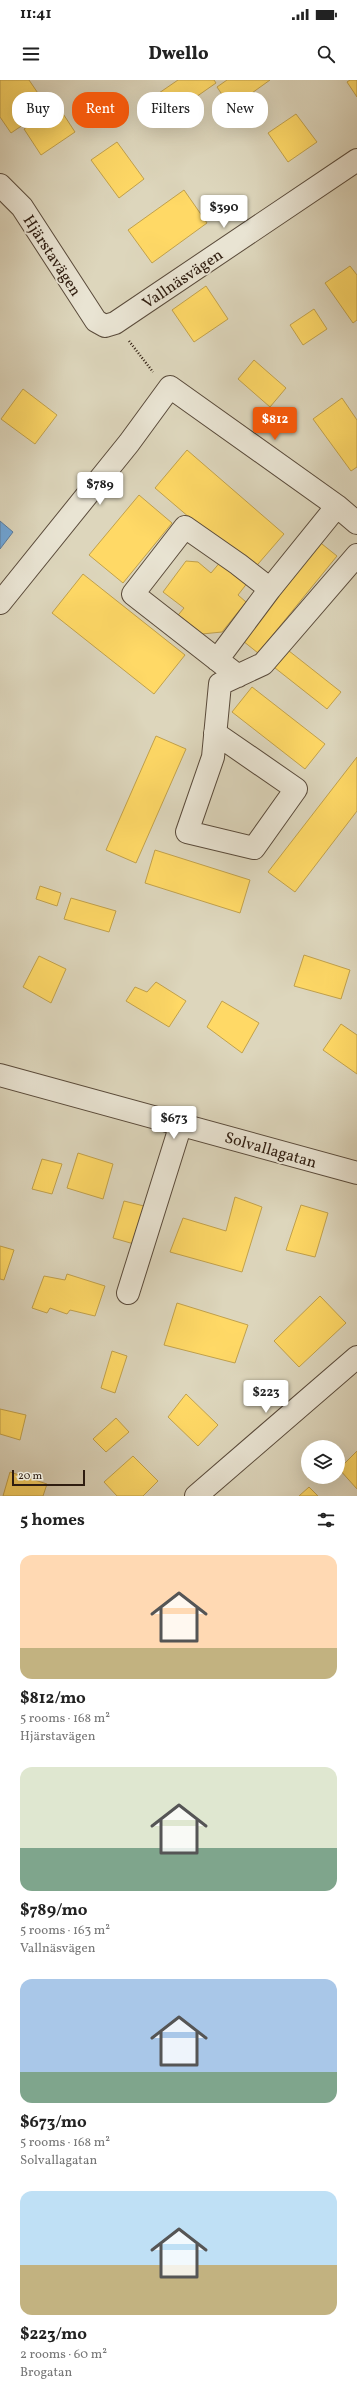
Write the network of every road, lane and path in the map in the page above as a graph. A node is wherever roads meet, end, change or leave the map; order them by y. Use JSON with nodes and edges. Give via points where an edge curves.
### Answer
{"nodes":[{"id":1,"x":357,"y":160,"type":"edge"},
{"id":2,"x":0,"y":185,"type":"edge"},
{"id":3,"x":110,"y":325,"type":"junction"},
{"id":4,"x":170,"y":387,"type":"junction"},
{"id":5,"x":337,"y":506,"type":"junction"},
{"id":6,"x":357,"y":523,"type":"edge"},
{"id":7,"x":357,"y":555,"type":"edge"},
{"id":8,"x":270,"y":589,"type":"junction"},
{"id":9,"x":0,"y":603,"type":"edge"},
{"id":10,"x":217,"y":660,"type":"junction"},
{"id":11,"x":238,"y":676,"type":"junction"},
{"id":12,"x":215,"y":732,"type":"junction"},
{"id":13,"x":0,"y":1075,"type":"edge"},
{"id":14,"x":181,"y":1124,"type":"junction"},
{"id":15,"x":357,"y":1173,"type":"edge"},
{"id":16,"x":128,"y":1293,"type":"dead end"},
{"id":17,"x":357,"y":1357,"type":"edge"},
{"id":18,"x":196,"y":1496,"type":"edge"}],
"edges":[{"from":1,"to":3,"type":"street","name":"Vallnäsvägen"},
{"from":2,"to":3,"type":"street","name":"Hjärstavägen","via":[[22,207],[96,321]]},
{"from":3,"to":4,"type":"path"},
{"from":4,"to":5,"type":"street"},
{"from":4,"to":9,"type":"street","via":[[129,443]]},
{"from":5,"to":6,"type":"street"},
{"from":5,"to":8,"type":"street"},
{"from":7,"to":11,"type":"street","via":[[263,664]]},
{"from":8,"to":10,"type":"street"},
{"from":8,"to":10,"type":"street","via":[[185,527],[133,594]]},
{"from":10,"to":11,"type":"street"},
{"from":11,"to":12,"type":"street","via":[[220,684]]},
{"from":12,"to":12,"type":"street","via":[[212,757],[186,832],[254,848],[296,789]]},
{"from":13,"to":14,"type":"street","name":"Solvallagatan"},
{"from":14,"to":15,"type":"street","name":"Solvallagatan"},
{"from":14,"to":16,"type":"street"},
{"from":17,"to":18,"type":"street"}]}
